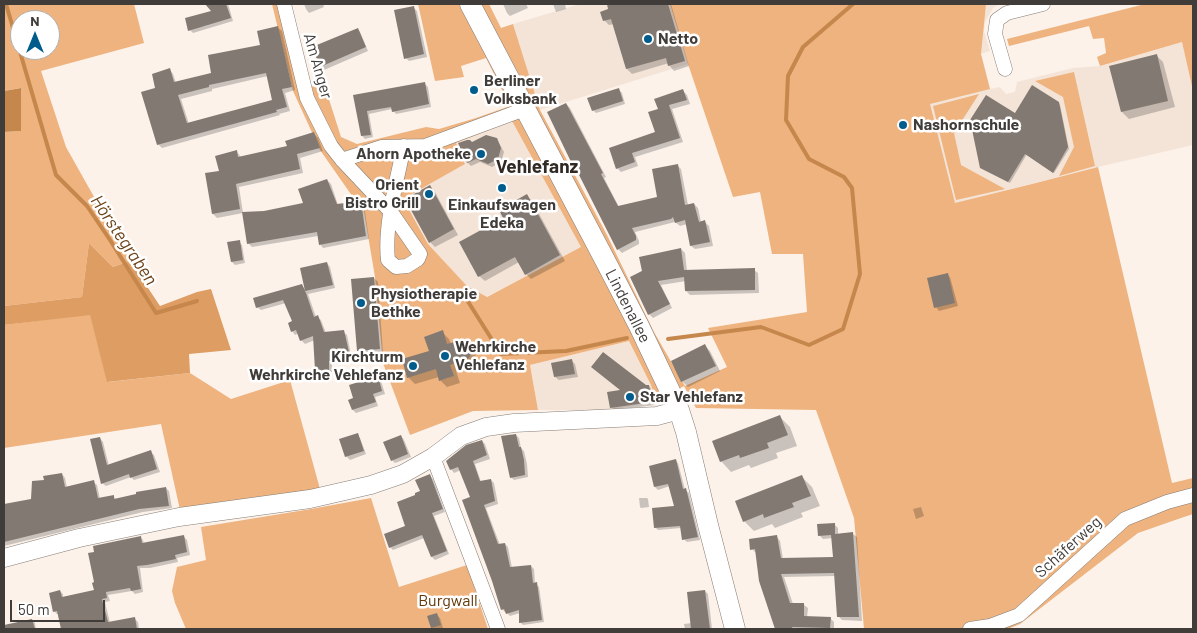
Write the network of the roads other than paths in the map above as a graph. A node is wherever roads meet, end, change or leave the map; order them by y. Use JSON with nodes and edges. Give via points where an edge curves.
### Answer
{"nodes":[{"id":1,"x":284,"y":4,"type":"edge"},
{"id":2,"x":470,"y":4,"type":"edge"},
{"id":3,"x":1043,"y":4,"type":"edge"},
{"id":4,"x":1005,"y":69,"type":"dead end"},
{"id":5,"x":525,"y":109,"type":"junction"},
{"id":6,"x":404,"y":146,"type":"junction"},
{"id":7,"x":342,"y":160,"type":"junction"},
{"id":8,"x":679,"y":410,"type":"junction"},
{"id":9,"x":433,"y":457,"type":"junction"},
{"id":10,"x":1193,"y":495,"type":"edge"},
{"id":11,"x":4,"y":558,"type":"edge"},
{"id":12,"x":498,"y":629,"type":"edge"},
{"id":13,"x":735,"y":629,"type":"edge"},
{"id":14,"x":970,"y":629,"type":"edge"}],
"edges":[{"from":1,"to":7,"type":"street","name":"Am Anger","via":[[306,98]]},
{"from":2,"to":5,"type":"main road","name":"Lindenallee"},
{"from":3,"to":4,"type":"street","via":[[1007,13],[997,20],[995,34]]},
{"from":5,"to":6,"type":"street","via":[[425,146]]},
{"from":5,"to":8,"type":"main road","name":"Lindenallee","via":[[626,300]]},
{"from":6,"to":7,"type":"street","via":[[382,147]]},
{"from":6,"to":7,"type":"street","name":"Am Anger","via":[[391,212]]},
{"from":8,"to":9,"type":"street","via":[[657,416],[486,427],[461,436]]},
{"from":8,"to":13,"type":"main road","name":"Lindenallee"},
{"from":9,"to":11,"type":"street","via":[[402,474],[371,485],[310,498],[179,517]]},
{"from":9,"to":12,"type":"street"},
{"from":10,"to":14,"type":"street","name":"Schäferweg","via":[[1125,519],[1019,614],[990,626]]}]}
